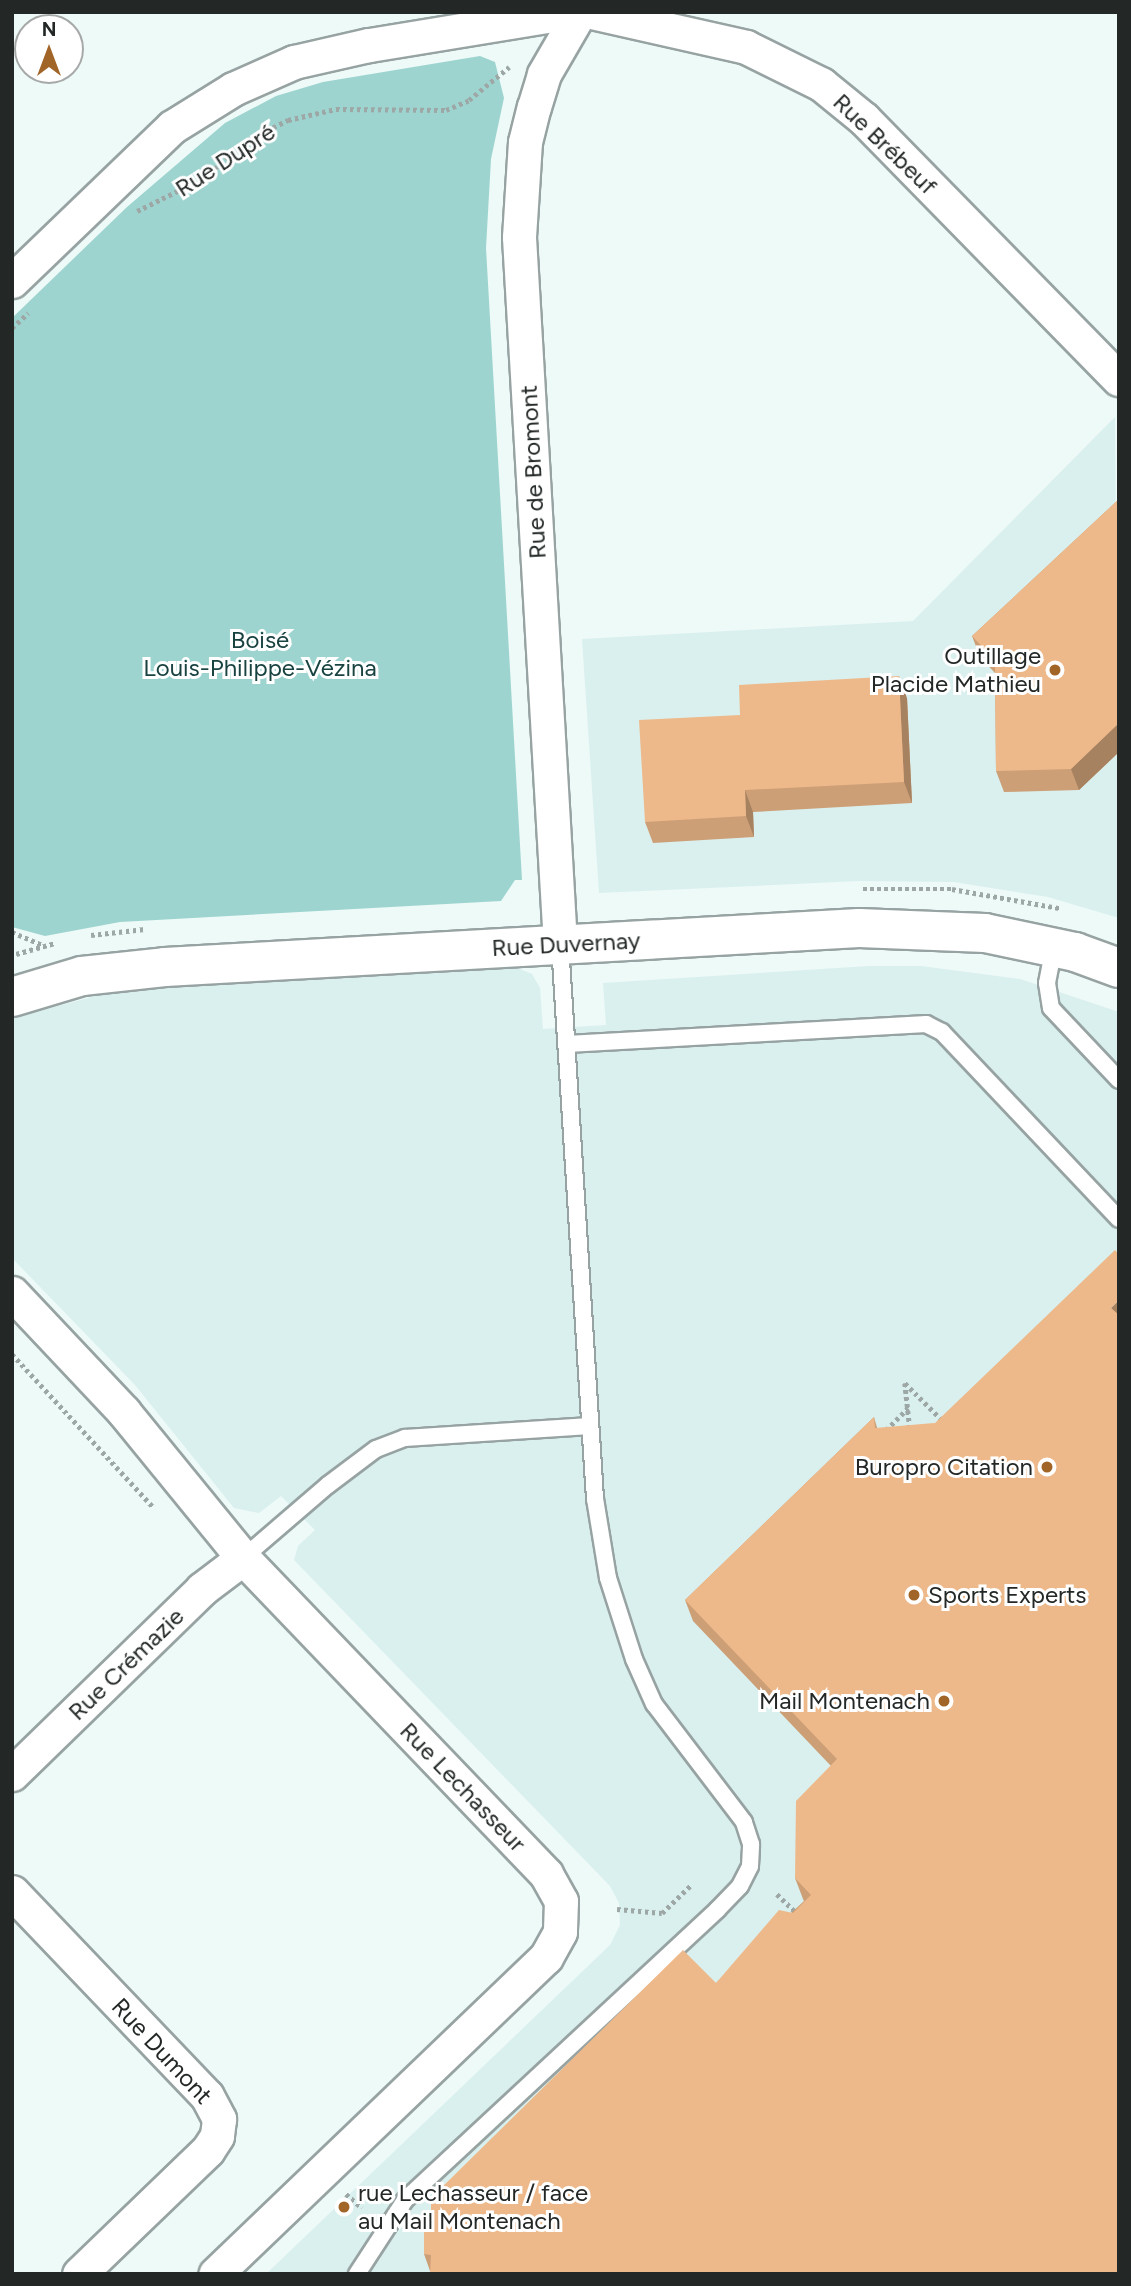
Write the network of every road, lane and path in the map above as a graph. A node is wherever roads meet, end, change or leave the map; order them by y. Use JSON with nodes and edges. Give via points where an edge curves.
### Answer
{"nodes":[{"id":1,"x":570,"y":12,"type":"edge"},
{"id":2,"x":580,"y":12,"type":"edge"},
{"id":3,"x":591,"y":12,"type":"edge"},
{"id":4,"x":516,"y":62,"type":"dead end"},
{"id":5,"x":128,"y":218,"type":"dead end"},
{"id":6,"x":12,"y":281,"type":"edge"},
{"id":7,"x":32,"y":310,"type":"dead end"},
{"id":8,"x":12,"y":328,"type":"edge"},
{"id":9,"x":1119,"y":379,"type":"edge"},
{"id":10,"x":12,"y":932,"type":"edge"},
{"id":11,"x":560,"y":944,"type":"junction"},
{"id":12,"x":43,"y":946,"type":"dead end"},
{"id":13,"x":1054,"y":947,"type":"junction"},
{"id":14,"x":1119,"y":968,"type":"edge"},
{"id":15,"x":12,"y":997,"type":"edge"},
{"id":16,"x":567,"y":1044,"type":"junction"},
{"id":17,"x":1119,"y":1080,"type":"edge"},
{"id":18,"x":1119,"y":1219,"type":"edge"},
{"id":19,"x":12,"y":1293,"type":"edge"},
{"id":20,"x":12,"y":1354,"type":"edge"},
{"id":21,"x":908,"y":1408,"type":"junction"},
{"id":22,"x":590,"y":1426,"type":"junction"},
{"id":23,"x":952,"y":1430,"type":"edge"},
{"id":24,"x":878,"y":1437,"type":"edge"},
{"id":25,"x":911,"y":1442,"type":"edge"},
{"id":26,"x":161,"y":1516,"type":"dead end"},
{"id":27,"x":243,"y":1558,"type":"junction"},
{"id":28,"x":12,"y":1774,"type":"edge"},
{"id":29,"x":692,"y":1884,"type":"dead end"},
{"id":30,"x":12,"y":1892,"type":"edge"},
{"id":31,"x":776,"y":1894,"type":"dead end"},
{"id":32,"x":617,"y":1909,"type":"dead end"},
{"id":33,"x":802,"y":1918,"type":"edge"},
{"id":34,"x":345,"y":2194,"type":"dead end"},
{"id":35,"x":362,"y":2208,"type":"dead end"},
{"id":36,"x":79,"y":2274,"type":"edge"},
{"id":37,"x":215,"y":2274,"type":"edge"},
{"id":38,"x":357,"y":2274,"type":"edge"}],
"edges":[{"from":1,"to":6,"type":"street","name":"Rue Dupré","via":[[294,62],[233,89],[172,127]]},
{"from":2,"to":11,"type":"street","name":"Rue de Bromont","via":[[544,74],[534,107],[525,142],[519,237]]},
{"from":3,"to":9,"type":"street","name":"Rue Brébeuf","via":[[711,36],[781,60],[812,78],[864,119]]},
{"from":4,"to":5,"type":"path","name":"Rue Dupré","via":[[469,100],[446,110],[336,109],[288,120],[248,140],[204,178]]},
{"from":7,"to":8,"type":"path"},
{"from":10,"to":12,"type":"path"},
{"from":11,"to":13,"type":"street","name":"Rue Duvernay","via":[[921,928],[985,933]]},
{"from":11,"to":15,"type":"street","name":"Rue Duvernay","via":[[137,969],[57,981]]},
{"from":11,"to":16,"type":"lane"},
{"from":13,"to":14,"type":"street","name":"Rue Duvernay"},
{"from":13,"to":17,"type":"lane","via":[[1047,982],[1051,1008]]},
{"from":16,"to":18,"type":"lane","via":[[926,1024],[942,1032]]},
{"from":16,"to":22,"type":"lane"},
{"from":19,"to":27,"type":"street","name":"Rue Lechasseur","via":[[124,1412]]},
{"from":20,"to":26,"type":"path"},
{"from":21,"to":23,"type":"path","via":[[905,1383]]},
{"from":21,"to":24,"type":"path"},
{"from":21,"to":25,"type":"path"},
{"from":22,"to":27,"type":"lane","via":[[405,1438],[376,1449]]},
{"from":22,"to":38,"type":"lane","via":[[608,1578],[634,1659],[654,1704],[744,1822],[751,1844],[750,1866],[740,1886],[717,1910],[405,2200]]},
{"from":27,"to":28,"type":"street","name":"Rue Crémazie","via":[[202,1589]]},
{"from":27,"to":37,"type":"street","name":"Rue Lechasseur","via":[[546,1874],[561,1901],[562,1922],[546,1957]]},
{"from":29,"to":32,"type":"path","via":[[662,1913]]},
{"from":30,"to":36,"type":"street","name":"Rue Dumont","via":[[207,2096],[219,2119],[217,2136],[208,2150]]},
{"from":31,"to":33,"type":"path"},
{"from":34,"to":35,"type":"path"}]}
